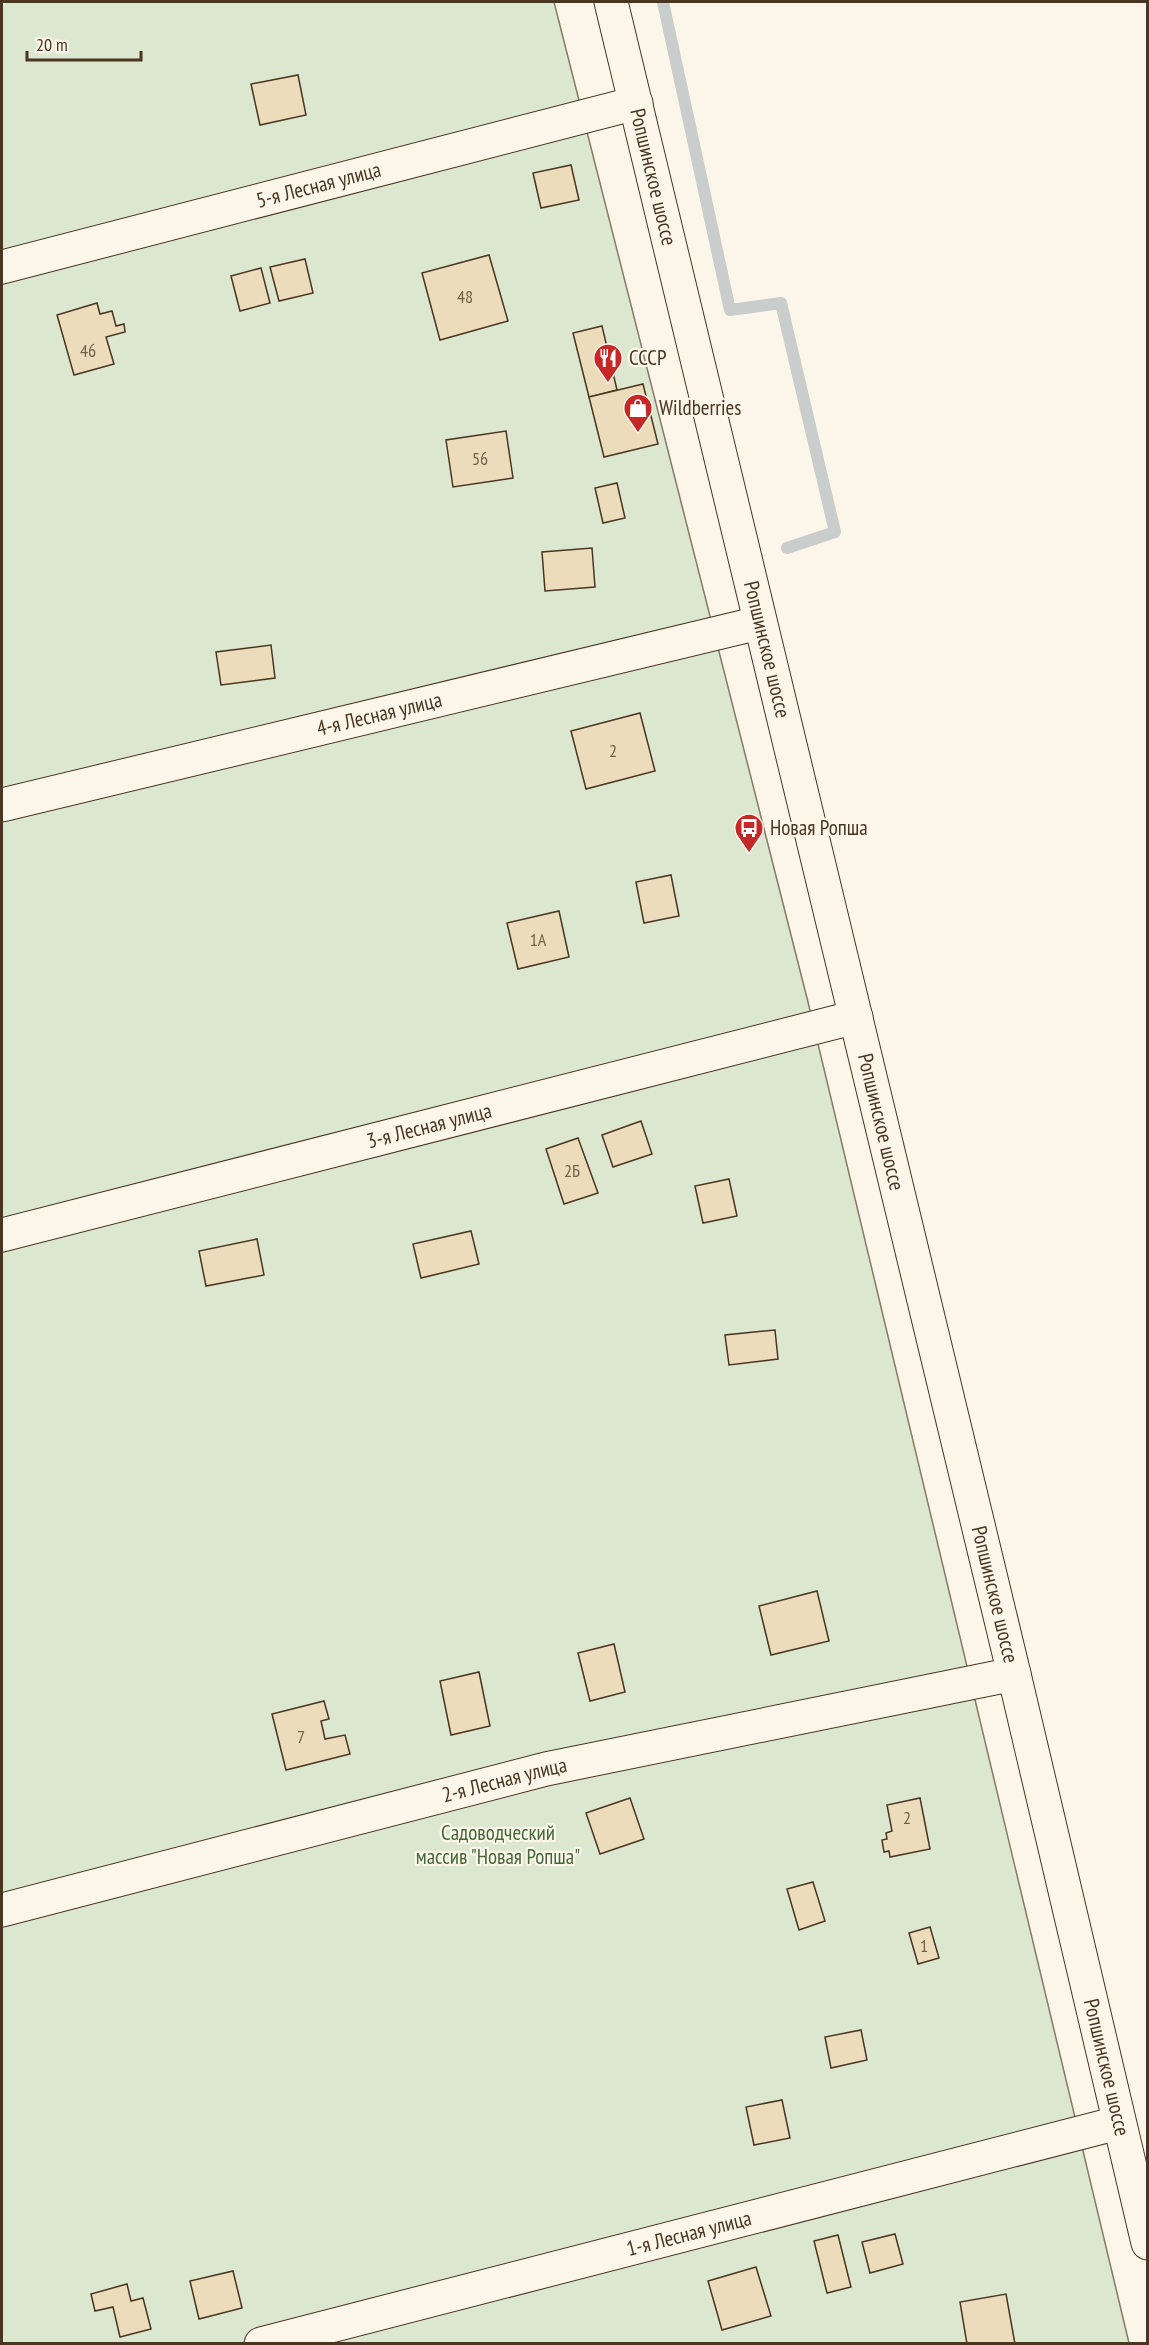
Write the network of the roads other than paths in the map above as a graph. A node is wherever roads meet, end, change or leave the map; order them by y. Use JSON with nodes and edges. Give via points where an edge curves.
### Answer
{"nodes":[{"id":1,"x":611,"y":2,"type":"edge"},
{"id":2,"x":636,"y":103,"type":"junction"},
{"id":3,"x":2,"y":267,"type":"edge"},
{"id":4,"x":759,"y":623,"type":"junction"},
{"id":5,"x":2,"y":805,"type":"edge"},
{"id":6,"x":856,"y":1017,"type":"junction"},
{"id":7,"x":2,"y":1235,"type":"edge"},
{"id":8,"x":1014,"y":1674,"type":"junction"},
{"id":9,"x":2,"y":1910,"type":"edge"},
{"id":10,"x":1118,"y":2122,"type":"junction"},
{"id":11,"x":1148,"y":2243,"type":"edge"},
{"id":12,"x":261,"y":2343,"type":"edge"}],
"edges":[{"from":1,"to":2,"type":"street","name":"Ропшинское шоссе"},
{"from":2,"to":3,"type":"street","name":"5-я Лесная улица"},
{"from":2,"to":4,"type":"street","name":"Ропшинское шоссе"},
{"from":4,"to":5,"type":"street","name":"4-я Лесная улица"},
{"from":4,"to":6,"type":"street","name":"Ропшинское шоссе"},
{"from":6,"to":7,"type":"street","name":"3-я Лесная улица"},
{"from":6,"to":8,"type":"street","name":"Ропшинское шоссе"},
{"from":8,"to":9,"type":"street","name":"2-я Лесная улица","via":[[546,1769]]},
{"from":8,"to":10,"type":"street","name":"Ропшинское шоссе"},
{"from":10,"to":11,"type":"street","name":"Ропшинское шоссе"},
{"from":10,"to":12,"type":"street","name":"1-я Лесная улица"}]}
